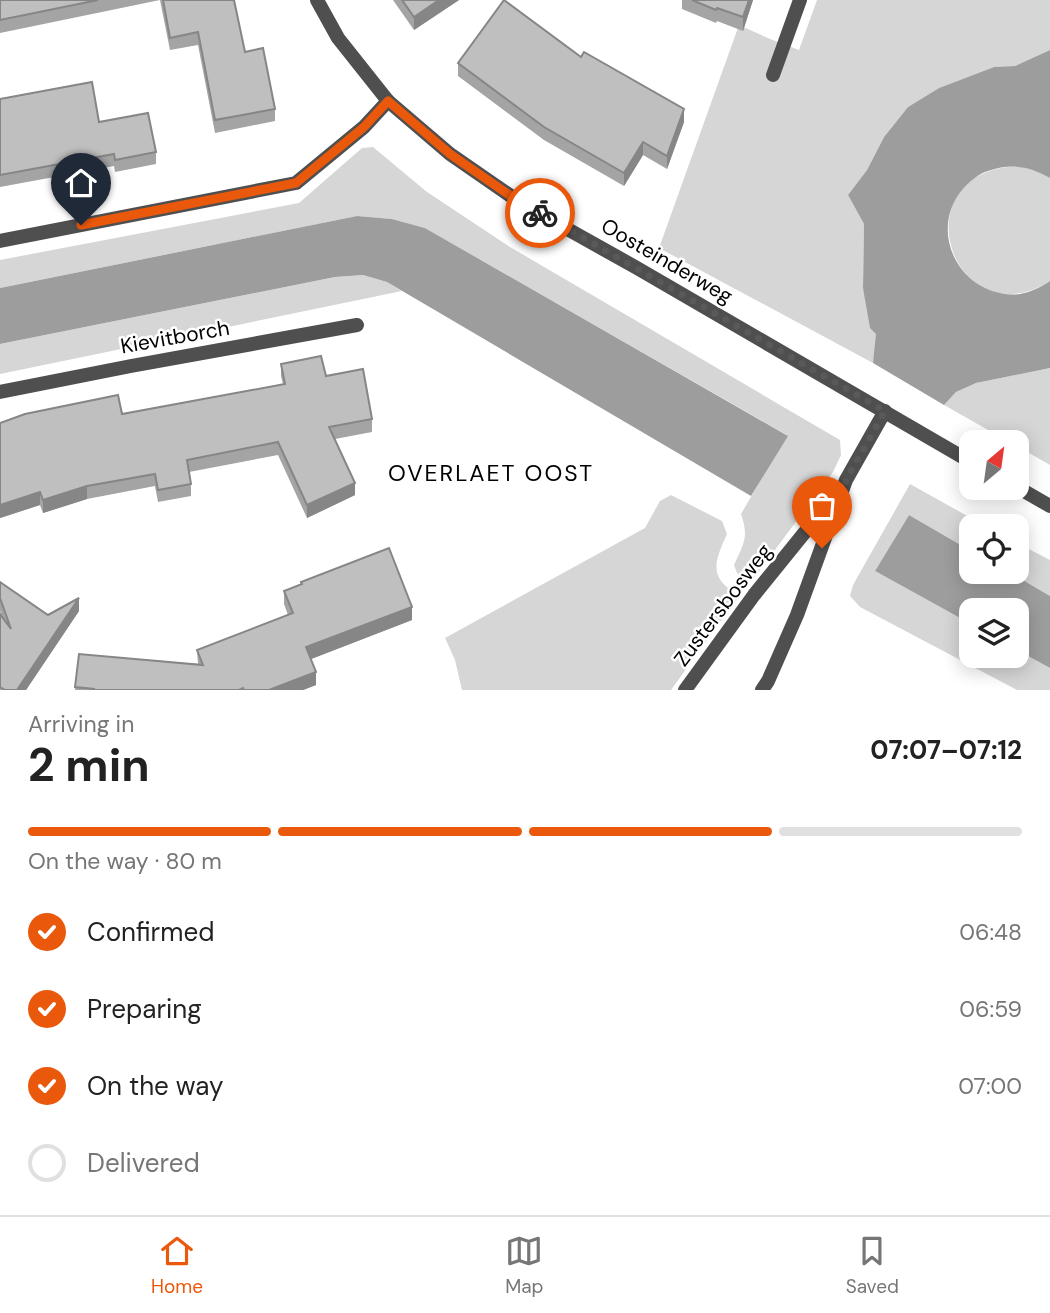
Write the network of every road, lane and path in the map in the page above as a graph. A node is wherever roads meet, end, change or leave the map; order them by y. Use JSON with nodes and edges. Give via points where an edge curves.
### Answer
{"nodes":[{"id":1,"x":317,"y":0,"type":"edge"},
{"id":2,"x":800,"y":0,"type":"edge"},
{"id":3,"x":773,"y":75,"type":"dead end"},
{"id":4,"x":388,"y":101,"type":"junction"},
{"id":5,"x":0,"y":241,"type":"edge"},
{"id":6,"x":358,"y":325,"type":"dead end"},
{"id":7,"x":0,"y":392,"type":"edge"},
{"id":8,"x":885,"y":411,"type":"junction"},
{"id":9,"x":959,"y":455,"type":"edge"},
{"id":10,"x":846,"y":480,"type":"junction"},
{"id":11,"x":1029,"y":494,"type":"edge"},
{"id":12,"x":1050,"y":506,"type":"edge"},
{"id":13,"x":685,"y":690,"type":"edge"},
{"id":14,"x":762,"y":690,"type":"edge"}],
"edges":[{"from":1,"to":4,"type":"street","name":"Oosteinderweg","via":[[338,38]]},
{"from":2,"to":3,"type":"street"},
{"from":4,"to":5,"type":"street","via":[[296,183]]},
{"from":4,"to":8,"type":"street","name":"Oosteinderweg","via":[[450,154],[521,203]]},
{"from":6,"to":7,"type":"street","name":"Kievitborch"},
{"from":8,"to":9,"type":"street","name":"Oosteinderweg"},
{"from":8,"to":10,"type":"street","name":"Zustersbosweg"},
{"from":10,"to":13,"type":"street","name":"Zustersbosweg"},
{"from":10,"to":14,"type":"street","name":"Zustersbosweg","via":[[797,615]]},
{"from":11,"to":12,"type":"street"}]}
